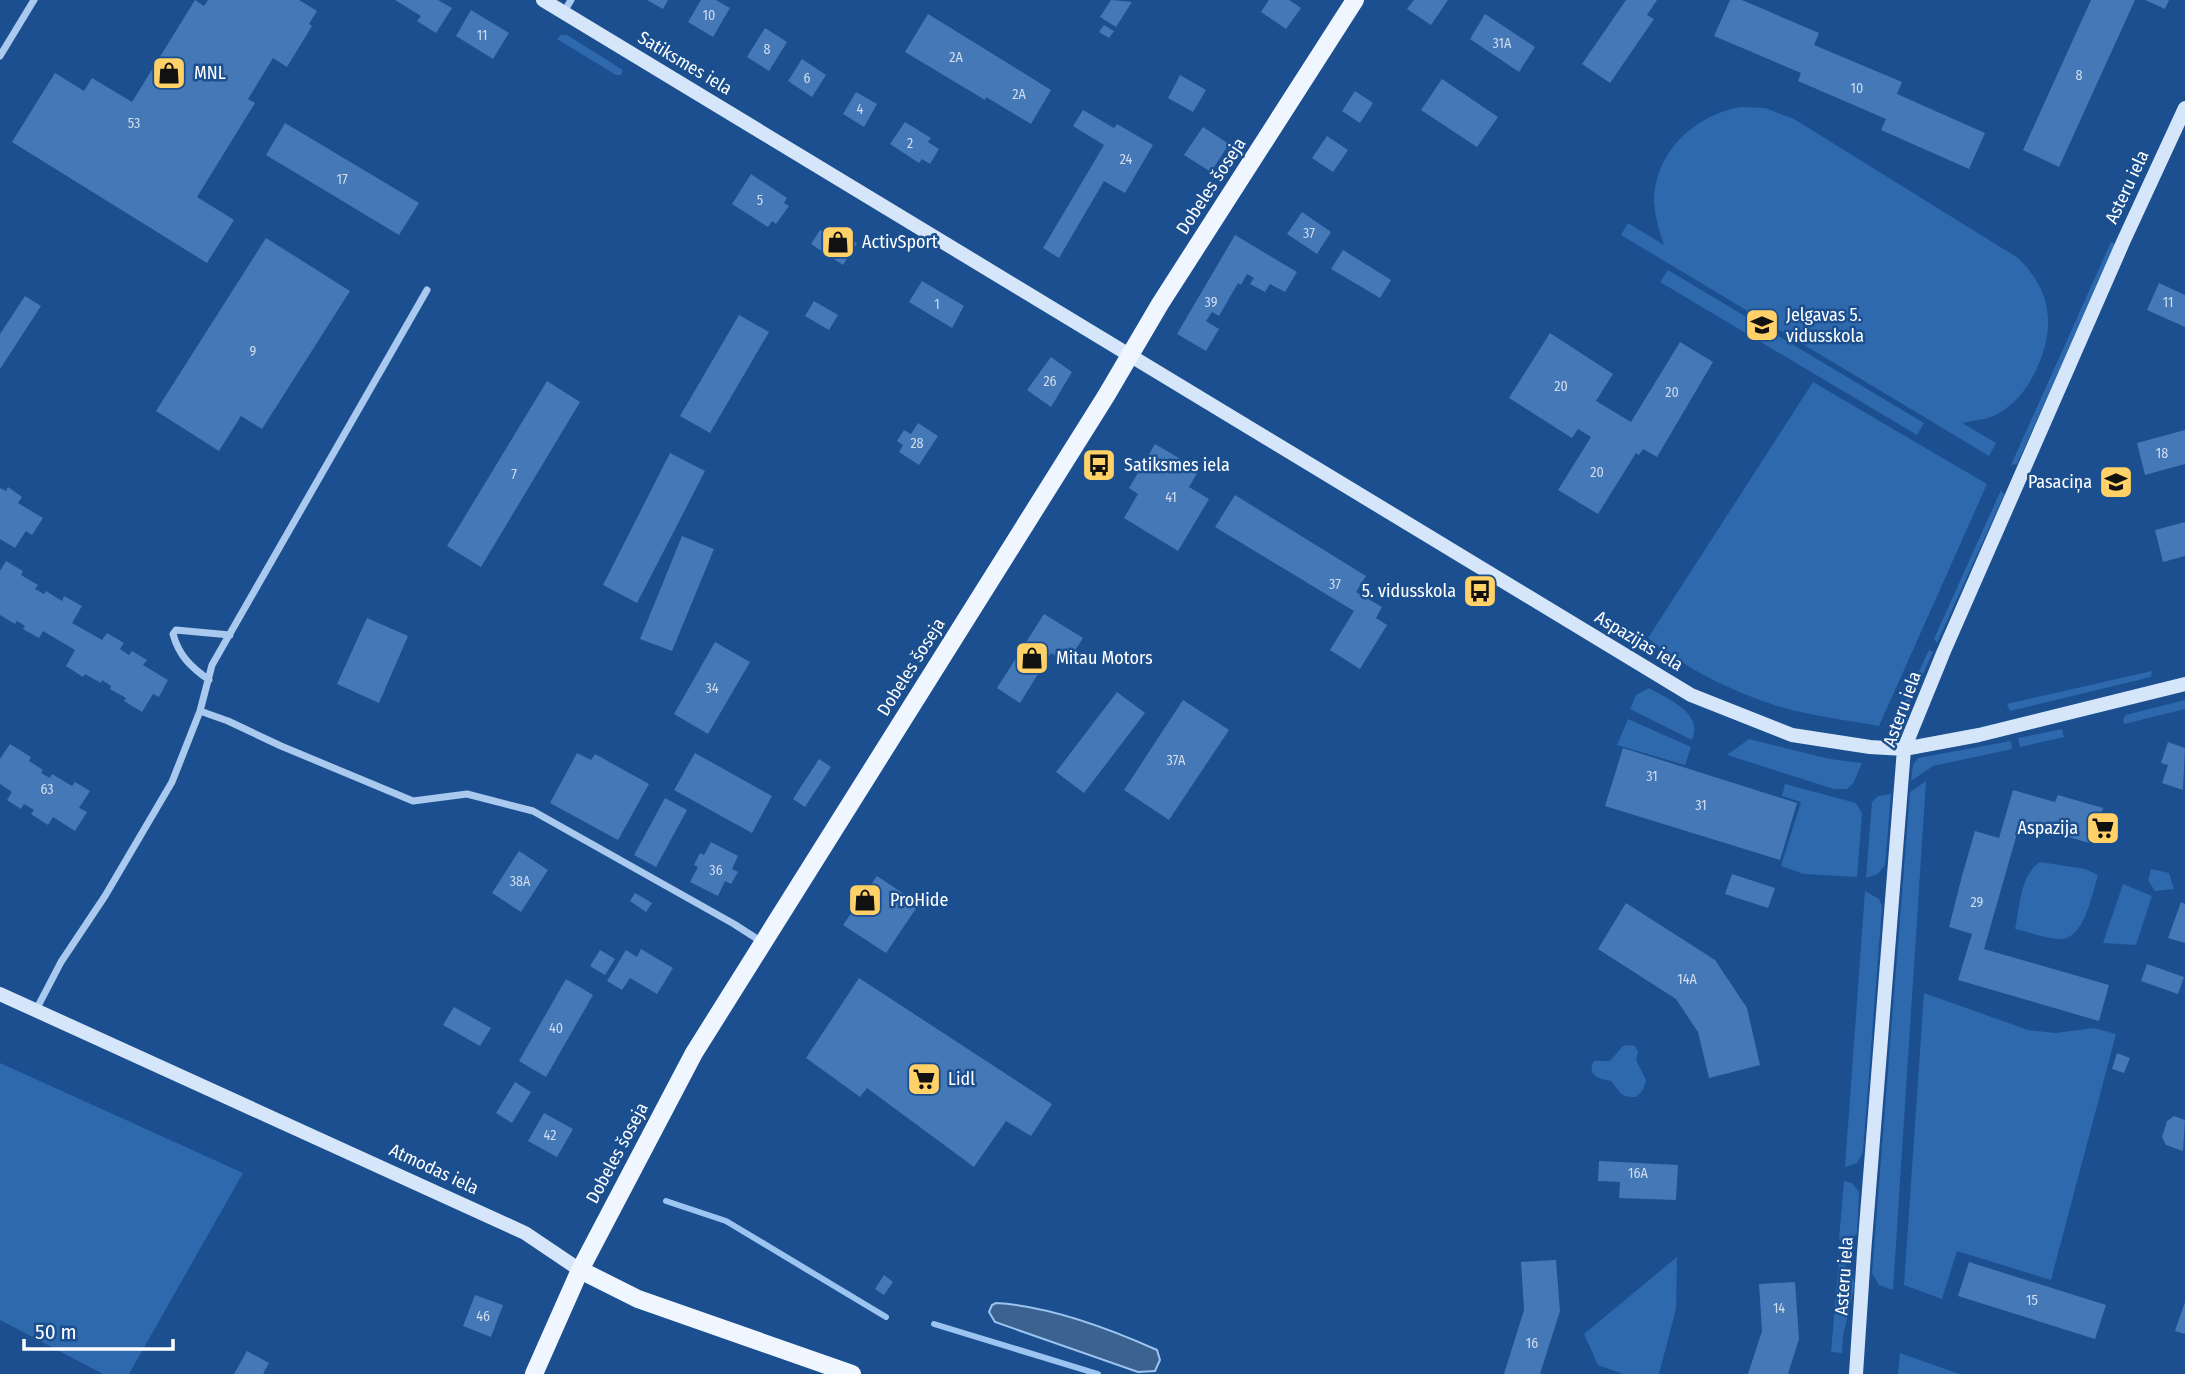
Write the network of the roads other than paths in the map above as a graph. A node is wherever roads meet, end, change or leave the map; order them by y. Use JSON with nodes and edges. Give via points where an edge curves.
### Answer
{"nodes":[{"id":1,"x":34,"y":0,"type":"edge"},
{"id":2,"x":543,"y":0,"type":"edge"},
{"id":3,"x":1355,"y":0,"type":"edge"},
{"id":4,"x":567,"y":6,"type":"edge"},
{"id":5,"x":0,"y":56,"type":"edge"},
{"id":6,"x":2185,"y":108,"type":"edge"},
{"id":7,"x":426,"y":290,"type":"dead end"},
{"id":8,"x":1130,"y":355,"type":"junction"},
{"id":9,"x":230,"y":635,"type":"junction"},
{"id":10,"x":209,"y":680,"type":"junction"},
{"id":11,"x":2185,"y":684,"type":"edge"},
{"id":12,"x":200,"y":711,"type":"junction"},
{"id":13,"x":1905,"y":749,"type":"junction"},
{"id":14,"x":762,"y":942,"type":"junction"},
{"id":15,"x":0,"y":994,"type":"edge"},
{"id":16,"x":36,"y":1011,"type":"junction"},
{"id":17,"x":580,"y":1270,"type":"junction"},
{"id":18,"x":534,"y":1374,"type":"edge"},
{"id":19,"x":852,"y":1374,"type":"edge"},
{"id":20,"x":1856,"y":1374,"type":"edge"}],
"edges":[{"from":1,"to":5,"type":"street"},
{"from":2,"to":4,"type":"street","name":"Satiksmes iela"},
{"from":3,"to":8,"type":"main road","name":"Dobeles šoseja"},
{"from":4,"to":8,"type":"street","name":"Satiksmes iela"},
{"from":6,"to":13,"type":"street","name":"Asteru iela","via":[[1952,632]]},
{"from":7,"to":9,"type":"street"},
{"from":8,"to":13,"type":"street","name":"Aspazijas iela","via":[[1692,695],[1793,735]]},
{"from":8,"to":14,"type":"main road","name":"Dobeles šoseja"},
{"from":9,"to":10,"type":"street","via":[[212,665]]},
{"from":9,"to":10,"type":"street","via":[[176,630],[173,635],[187,664]]},
{"from":10,"to":12,"type":"street"},
{"from":11,"to":13,"type":"street","name":"Aspazijas iela"},
{"from":12,"to":14,"type":"street","via":[[413,801],[467,794],[533,811]]},
{"from":12,"to":16,"type":"street","via":[[172,782],[61,962]]},
{"from":13,"to":20,"type":"street","name":"Asteru iela"},
{"from":14,"to":17,"type":"main road","name":"Dobeles šoseja","via":[[694,1053]]},
{"from":15,"to":16,"type":"street","name":"Atmodas iela"},
{"from":16,"to":17,"type":"street","name":"Atmodas iela","via":[[525,1233]]},
{"from":17,"to":18,"type":"main road","name":"Dobeles šoseja"},
{"from":17,"to":19,"type":"main road","name":"Atmodas iela","via":[[638,1299]]}]}
